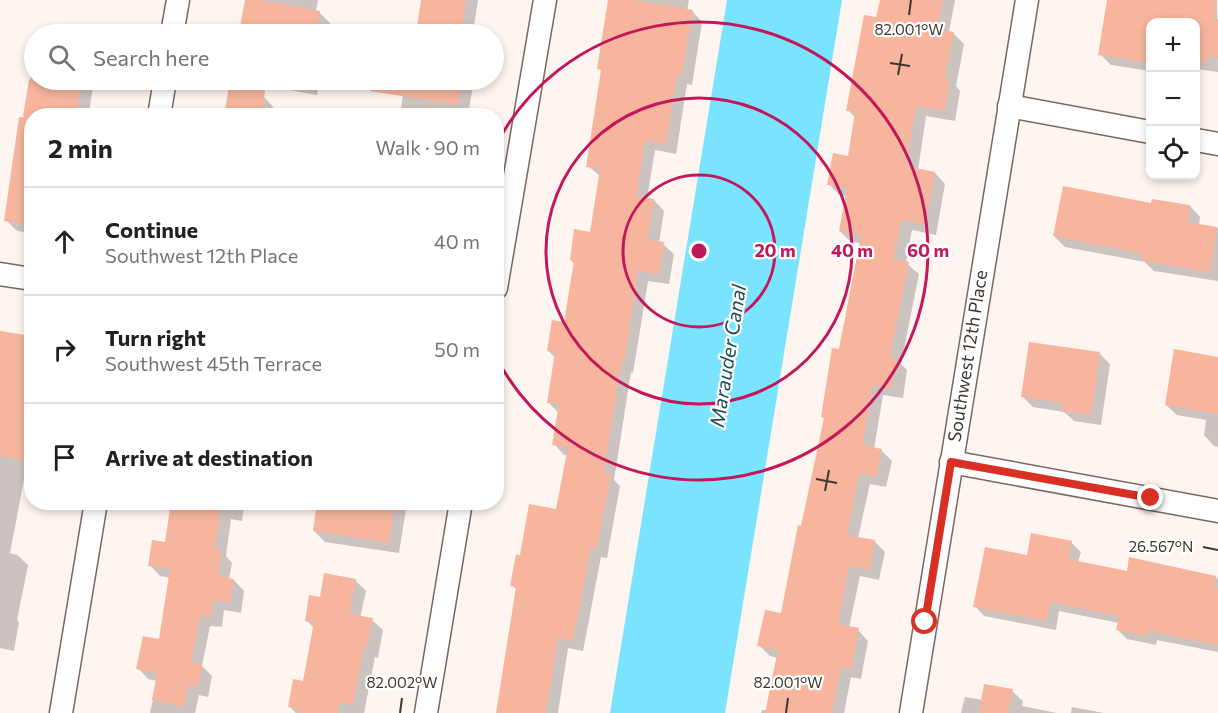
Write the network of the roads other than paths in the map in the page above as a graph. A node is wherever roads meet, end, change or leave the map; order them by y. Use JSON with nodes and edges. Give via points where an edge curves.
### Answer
{"nodes":[{"id":1,"x":178,"y":0,"type":"edge"},
{"id":2,"x":544,"y":0,"type":"edge"},
{"id":3,"x":1027,"y":0,"type":"edge"},
{"id":4,"x":174,"y":24,"type":"edge"},
{"id":5,"x":163,"y":90,"type":"edge"},
{"id":6,"x":1009,"y":106,"type":"junction"},
{"id":7,"x":160,"y":108,"type":"edge"},
{"id":8,"x":1146,"y":131,"type":"edge"},
{"id":9,"x":1200,"y":141,"type":"edge"},
{"id":10,"x":1218,"y":144,"type":"edge"},
{"id":11,"x":504,"y":240,"type":"edge"},
{"id":12,"x":0,"y":274,"type":"edge"},
{"id":13,"x":24,"y":278,"type":"edge"},
{"id":14,"x":951,"y":462,"type":"junction"},
{"id":15,"x":95,"y":510,"type":"edge"},
{"id":16,"x":460,"y":510,"type":"edge"},
{"id":17,"x":1218,"y":511,"type":"edge"},
{"id":18,"x":61,"y":713,"type":"edge"},
{"id":19,"x":426,"y":713,"type":"edge"},
{"id":20,"x":911,"y":713,"type":"edge"}],
"edges":[{"from":1,"to":4,"type":"street"},
{"from":2,"to":11,"type":"street"},
{"from":3,"to":6,"type":"street","name":"Southwest 12th Place"},
{"from":5,"to":7,"type":"street"},
{"from":6,"to":8,"type":"street"},
{"from":6,"to":14,"type":"street","name":"Southwest 12th Place"},
{"from":9,"to":10,"type":"street"},
{"from":12,"to":13,"type":"street"},
{"from":14,"to":17,"type":"street"},
{"from":14,"to":20,"type":"street","name":"Southwest 12th Place"},
{"from":15,"to":18,"type":"street"},
{"from":16,"to":19,"type":"street"}]}
